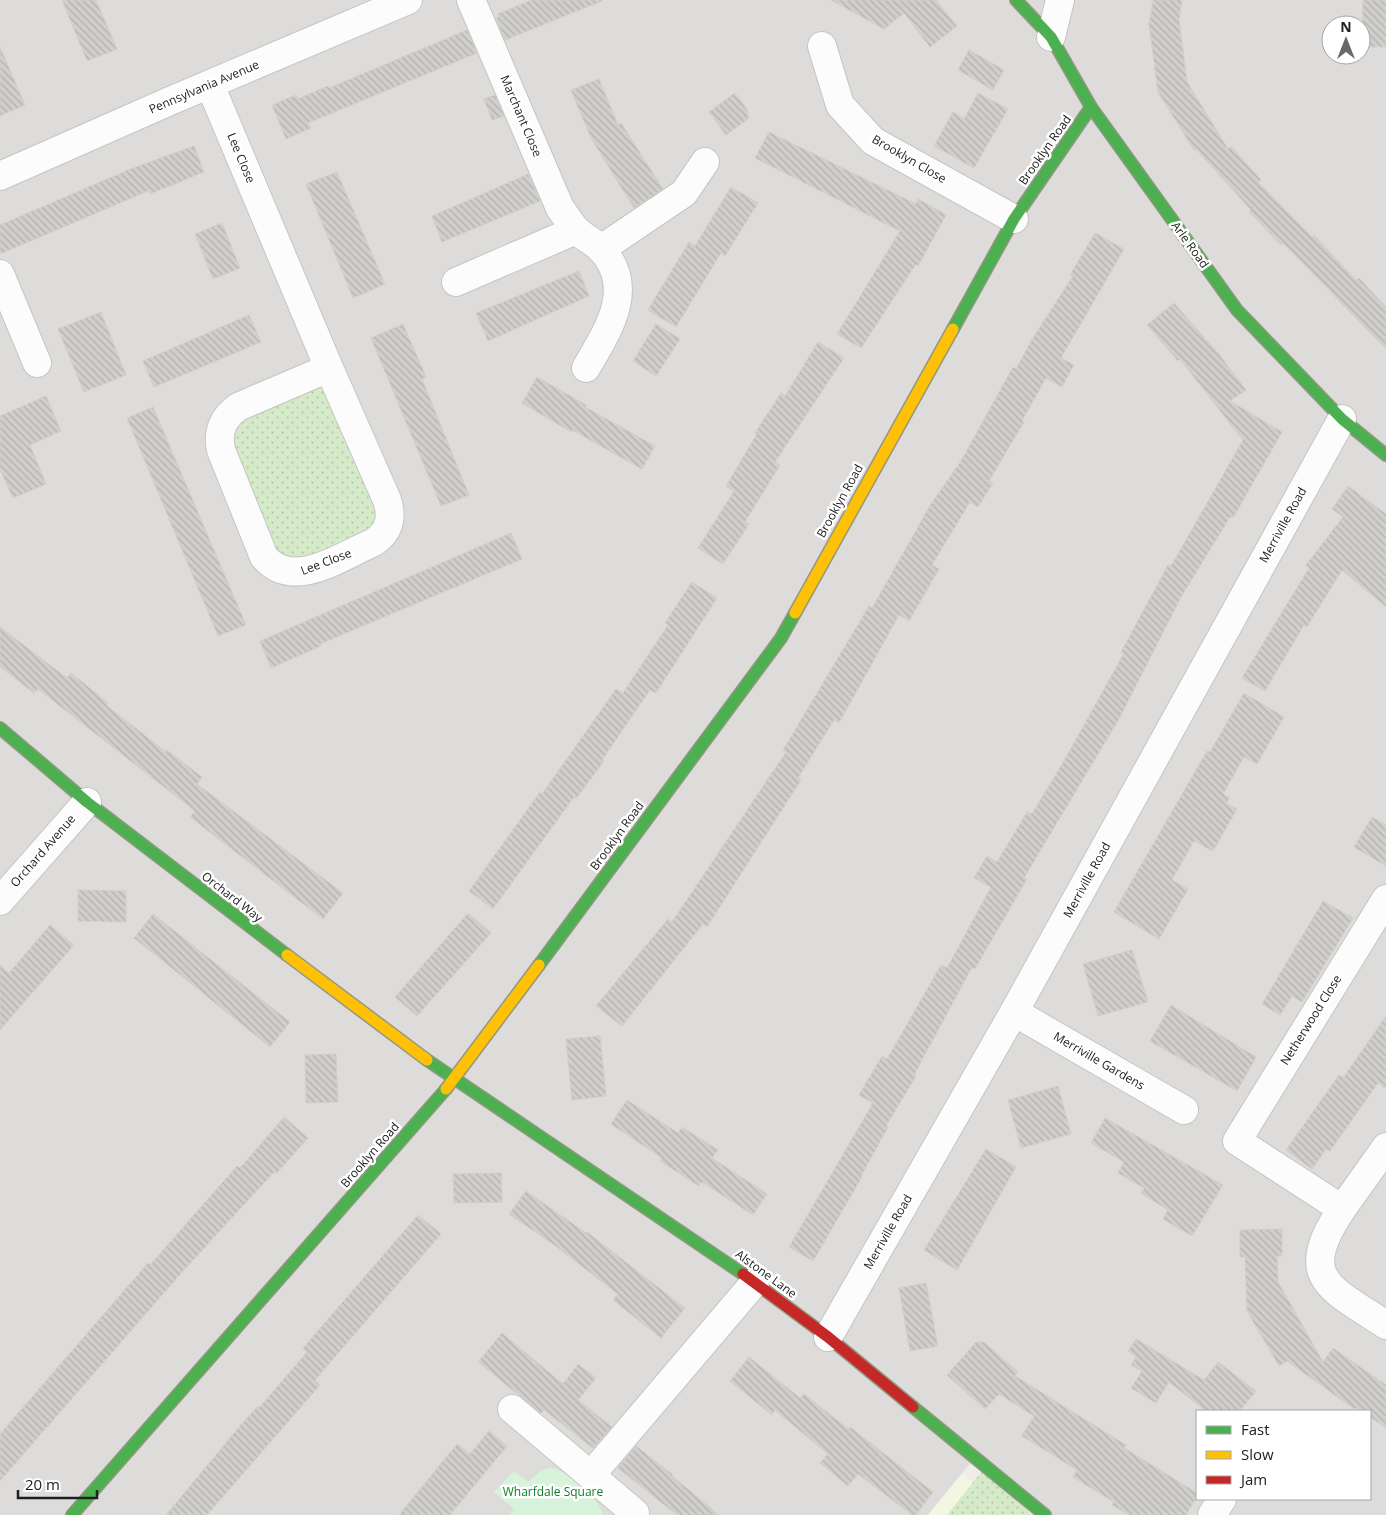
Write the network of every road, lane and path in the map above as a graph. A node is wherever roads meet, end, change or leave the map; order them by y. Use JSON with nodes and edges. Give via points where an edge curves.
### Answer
{"nodes":[{"id":1,"x":408,"y":0,"type":"edge"},
{"id":2,"x":471,"y":0,"type":"edge"},
{"id":3,"x":1016,"y":0,"type":"edge"},
{"id":4,"x":1060,"y":0,"type":"edge"},
{"id":5,"x":1051,"y":37,"type":"junction"},
{"id":6,"x":822,"y":46,"type":"dead end"},
{"id":7,"x":210,"y":86,"type":"junction"},
{"id":8,"x":1091,"y":107,"type":"junction"},
{"id":9,"x":705,"y":162,"type":"dead end"},
{"id":10,"x":0,"y":176,"type":"edge"},
{"id":11,"x":1014,"y":219,"type":"junction"},
{"id":12,"x":576,"y":230,"type":"junction"},
{"id":13,"x":601,"y":249,"type":"junction"},
{"id":14,"x":0,"y":274,"type":"edge"},
{"id":15,"x":456,"y":282,"type":"dead end"},
{"id":16,"x":37,"y":363,"type":"dead end"},
{"id":17,"x":329,"y":368,"type":"junction"},
{"id":18,"x":586,"y":368,"type":"dead end"},
{"id":19,"x":1342,"y":419,"type":"junction"},
{"id":20,"x":1386,"y":455,"type":"edge"},
{"id":21,"x":0,"y":728,"type":"edge"},
{"id":22,"x":87,"y":802,"type":"junction"},
{"id":23,"x":1386,"y":899,"type":"edge"},
{"id":24,"x":0,"y":901,"type":"edge"},
{"id":25,"x":1014,"y":1012,"type":"junction"},
{"id":26,"x":455,"y":1078,"type":"junction"},
{"id":27,"x":1184,"y":1110,"type":"dead end"},
{"id":28,"x":1386,"y":1147,"type":"edge"},
{"id":29,"x":1342,"y":1209,"type":"junction"},
{"id":30,"x":755,"y":1282,"type":"junction"},
{"id":31,"x":1386,"y":1325,"type":"edge"},
{"id":32,"x":828,"y":1337,"type":"junction"},
{"id":33,"x":512,"y":1408,"type":"dead end"},
{"id":34,"x":591,"y":1475,"type":"junction"},
{"id":35,"x":1221,"y":1500,"type":"edge"},
{"id":36,"x":635,"y":1514,"type":"edge"},
{"id":37,"x":72,"y":1515,"type":"edge"},
{"id":38,"x":1045,"y":1515,"type":"edge"},
{"id":39,"x":1212,"y":1515,"type":"edge"}],
"edges":[{"from":1,"to":7,"type":"street","name":"Pennsylvania Avenue"},
{"from":2,"to":12,"type":"street","name":"Marchant Close","via":[[560,208]]},
{"from":3,"to":5,"type":"street","name":"Arle Road"},
{"from":4,"to":5,"type":"street"},
{"from":5,"to":8,"type":"street","name":"Arle Road"},
{"from":6,"to":11,"type":"street","name":"Brooklyn Close","via":[[840,105],[873,141]]},
{"from":7,"to":10,"type":"street","name":"Pennsylvania Avenue"},
{"from":7,"to":17,"type":"street","name":"Lee Close"},
{"from":8,"to":11,"type":"street","name":"Brooklyn Road"},
{"from":8,"to":19,"type":"street","name":"Arle Road","via":[[1236,310]]},
{"from":9,"to":13,"type":"street","via":[[684,192]]},
{"from":11,"to":26,"type":"street","name":"Brooklyn Road","via":[[781,638]]},
{"from":12,"to":13,"type":"street","name":"Marchant Close"},
{"from":12,"to":15,"type":"street"},
{"from":13,"to":18,"type":"street","name":"Marchant Close","via":[[614,271],[617,309]]},
{"from":14,"to":16,"type":"street"},
{"from":17,"to":17,"type":"street","name":"Lee Close","via":[[238,407],[227,417],[220,431],[221,450],[264,557],[285,572],[305,572],[374,542],[389,523],[387,500]]},
{"from":19,"to":20,"type":"street","name":"Arle Road"},
{"from":19,"to":25,"type":"street","name":"Merriville Road"},
{"from":21,"to":22,"type":"street","name":"Orchard Way"},
{"from":22,"to":24,"type":"street","name":"Orchard Avenue"},
{"from":22,"to":26,"type":"street","name":"Orchard Way","via":[[338,996]]},
{"from":23,"to":29,"type":"street","name":"Netherwood Close","via":[[1236,1141]]},
{"from":25,"to":27,"type":"street","name":"Merriville Gardens"},
{"from":25,"to":32,"type":"street","name":"Merriville Road"},
{"from":26,"to":30,"type":"street","name":"Alstone Lane"},
{"from":26,"to":37,"type":"street","name":"Brooklyn Road"},
{"from":28,"to":29,"type":"street"},
{"from":29,"to":31,"type":"street","via":[[1322,1241],[1322,1275],[1333,1289]]},
{"from":30,"to":32,"type":"street","name":"Alstone Lane"},
{"from":30,"to":34,"type":"street"},
{"from":32,"to":38,"type":"street","name":"Alstone Lane"},
{"from":33,"to":34,"type":"street"},
{"from":34,"to":36,"type":"street"},
{"from":35,"to":39,"type":"street"}]}
